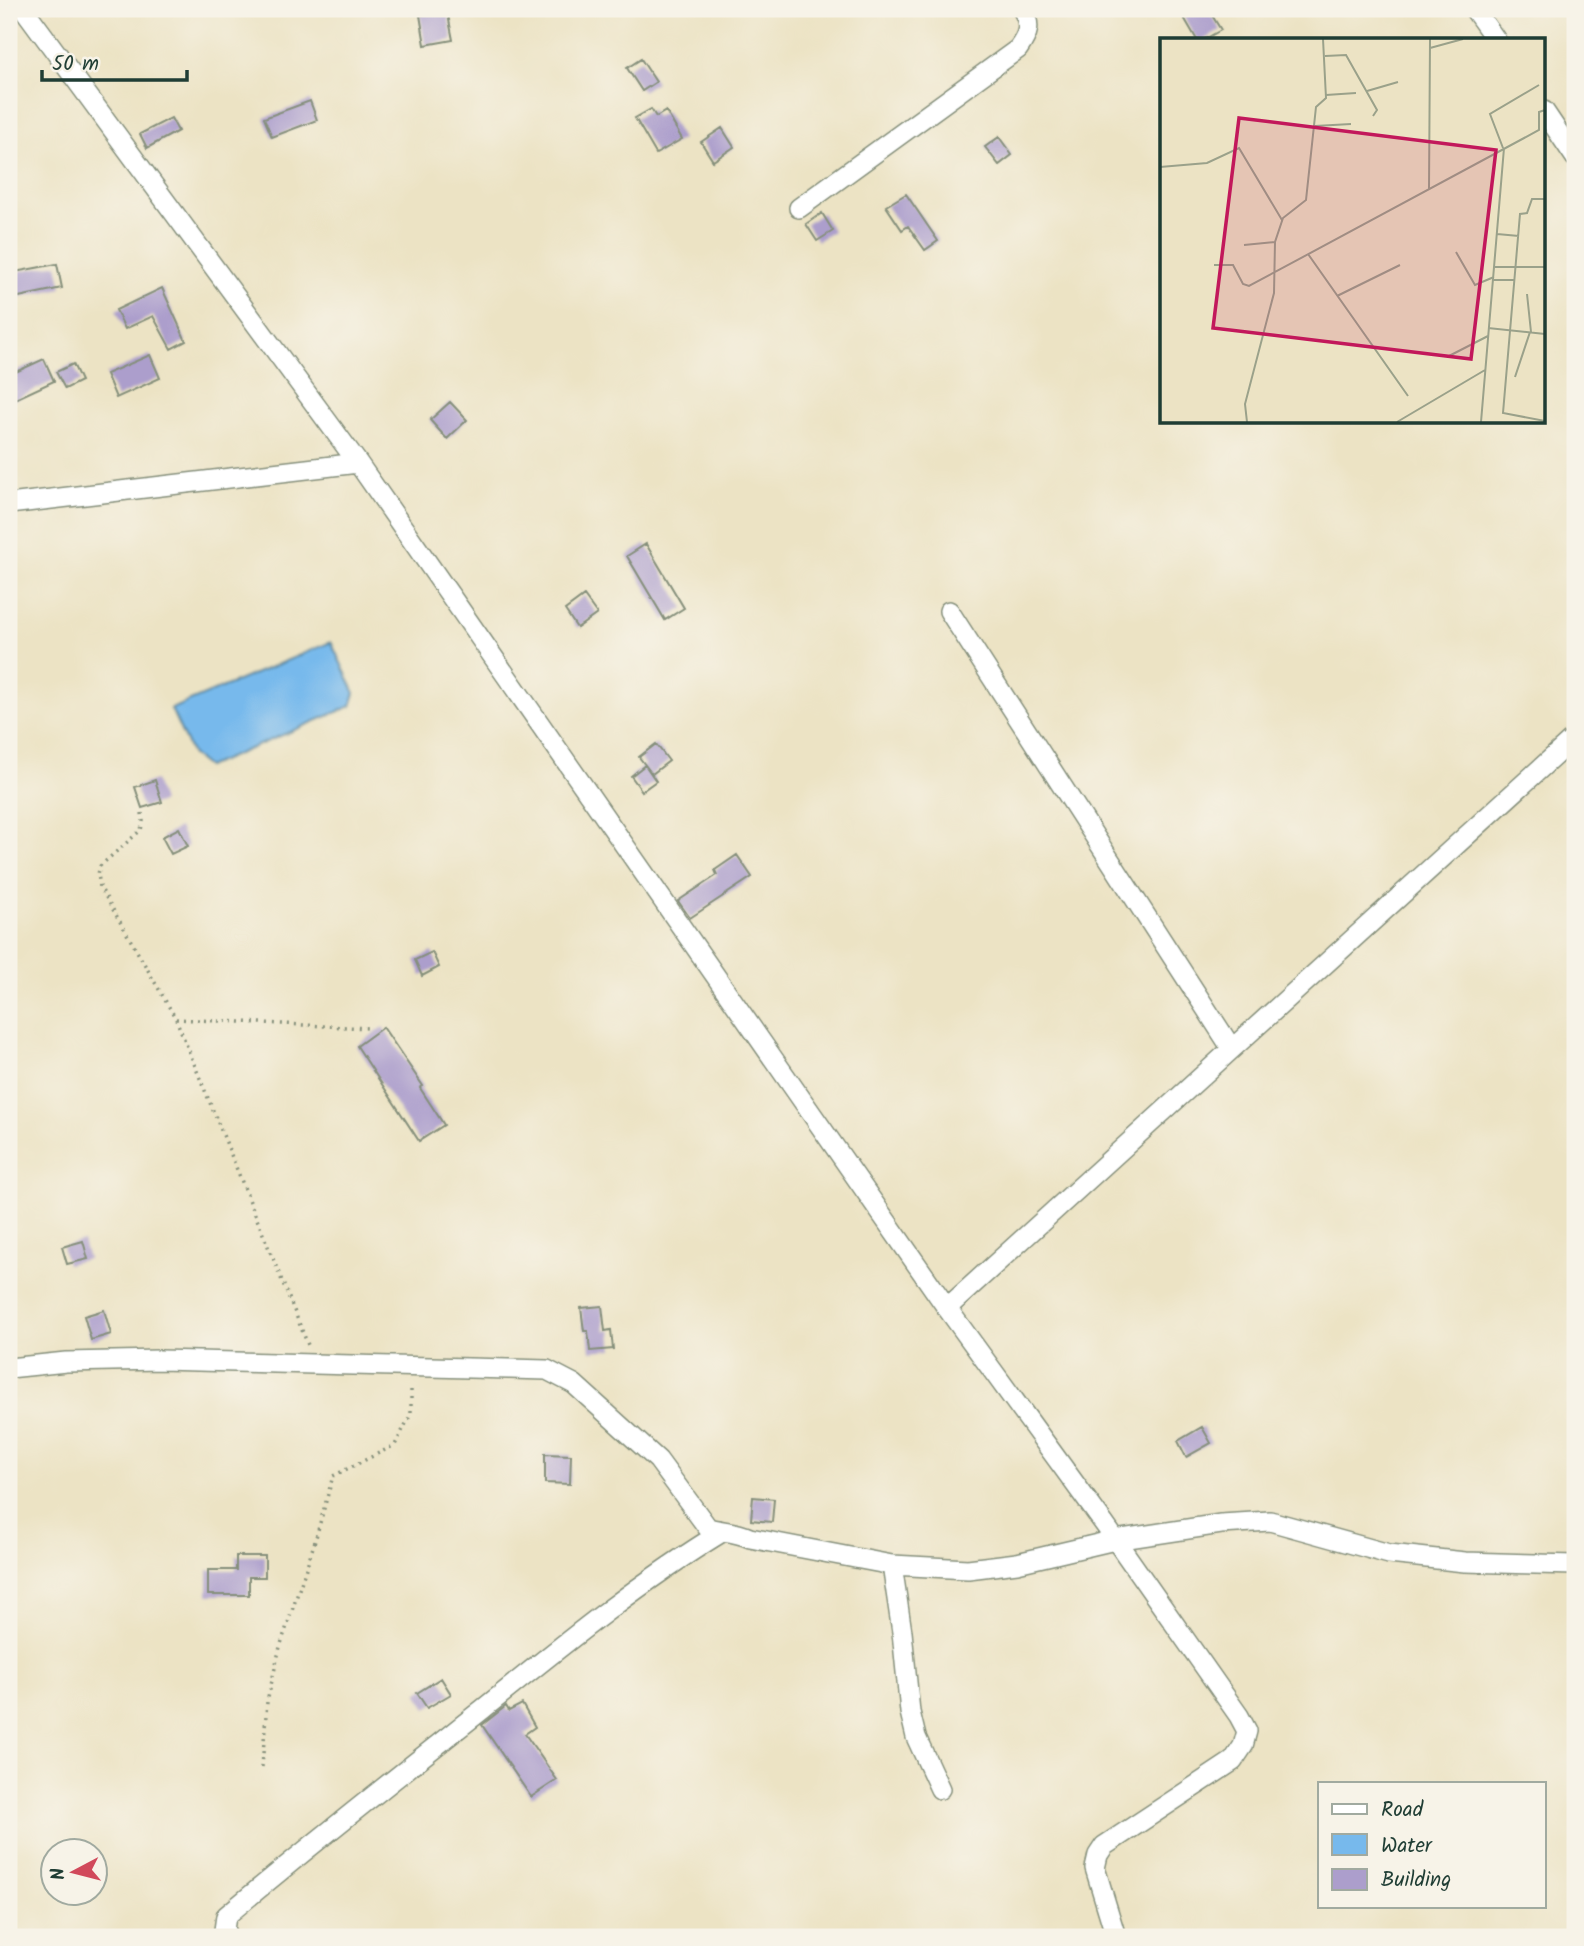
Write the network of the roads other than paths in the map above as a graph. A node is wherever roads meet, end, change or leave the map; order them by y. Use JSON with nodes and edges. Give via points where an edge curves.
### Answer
{"nodes":[{"id":1,"x":24,"y":9,"type":"edge"},
{"id":2,"x":1022,"y":9,"type":"edge"},
{"id":3,"x":1474,"y":9,"type":"edge"},
{"id":4,"x":1495,"y":38,"type":"edge"},
{"id":5,"x":1546,"y":114,"type":"edge"},
{"id":6,"x":1575,"y":157,"type":"edge"},
{"id":7,"x":799,"y":208,"type":"dead end"},
{"id":8,"x":358,"y":463,"type":"junction"},
{"id":9,"x":9,"y":504,"type":"edge"},
{"id":10,"x":949,"y":611,"type":"dead end"},
{"id":11,"x":1575,"y":737,"type":"edge"},
{"id":12,"x":1232,"y":1049,"type":"junction"},
{"id":13,"x":947,"y":1308,"type":"junction"},
{"id":14,"x":9,"y":1367,"type":"edge"},
{"id":15,"x":722,"y":1532,"type":"junction"},
{"id":16,"x":1110,"y":1533,"type":"junction"},
{"id":17,"x":892,"y":1565,"type":"junction"},
{"id":18,"x":1575,"y":1565,"type":"edge"},
{"id":19,"x":940,"y":1789,"type":"dead end"},
{"id":20,"x":228,"y":1937,"type":"edge"},
{"id":21,"x":1116,"y":1937,"type":"edge"}],
"edges":[{"from":1,"to":8,"type":"street"},
{"from":2,"to":7,"type":"street","via":[[1028,36],[1017,50]]},
{"from":3,"to":4,"type":"street"},
{"from":5,"to":6,"type":"street"},
{"from":8,"to":9,"type":"street"},
{"from":8,"to":13,"type":"street"},
{"from":10,"to":12,"type":"street"},
{"from":11,"to":12,"type":"street"},
{"from":12,"to":13,"type":"street"},
{"from":13,"to":16,"type":"street"},
{"from":14,"to":15,"type":"street","via":[[160,1360],[547,1370],[574,1384],[658,1460],[708,1528]]},
{"from":15,"to":17,"type":"street"},
{"from":15,"to":20,"type":"street","via":[[609,1609],[282,1869],[226,1916]]},
{"from":16,"to":17,"type":"street","via":[[1017,1563],[968,1569]]},
{"from":16,"to":18,"type":"street","via":[[1270,1521],[1389,1554]]},
{"from":16,"to":21,"type":"street","via":[[1247,1731],[1233,1760],[1104,1846],[1098,1855],[1095,1868]]},
{"from":17,"to":19,"type":"street","via":[[910,1712]]}]}
